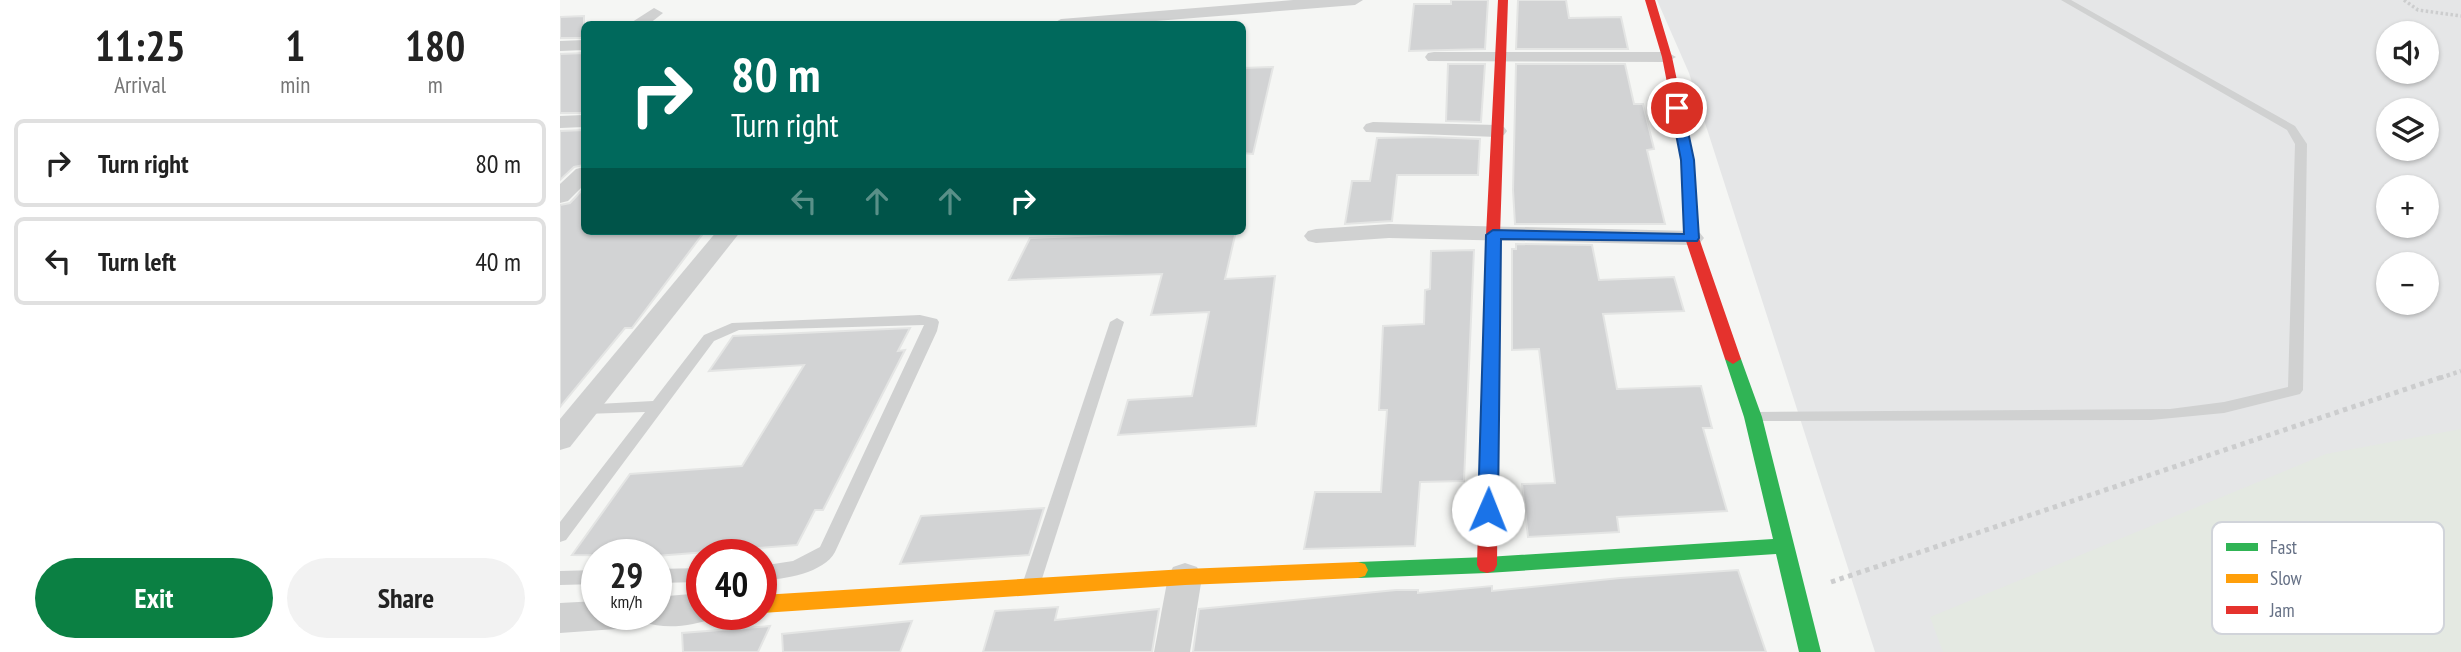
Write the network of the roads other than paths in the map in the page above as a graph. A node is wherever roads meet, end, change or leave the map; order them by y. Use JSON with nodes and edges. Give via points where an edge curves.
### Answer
{"nodes":[{"id":1,"x":1355,"y":0,"type":"edge"},
{"id":2,"x":1503,"y":0,"type":"edge"},
{"id":3,"x":1650,"y":0,"type":"edge"},
{"id":4,"x":2065,"y":0,"type":"edge"},
{"id":5,"x":1169,"y":8,"type":"edge"},
{"id":6,"x":654,"y":13,"type":"dead end"},
{"id":7,"x":642,"y":21,"type":"edge"},
{"id":8,"x":1081,"y":21,"type":"edge"},
{"id":9,"x":560,"y":46,"type":"edge"},
{"id":10,"x":581,"y":46,"type":"edge"},
{"id":11,"x":1434,"y":57,"type":"dead end"},
{"id":12,"x":1667,"y":57,"type":"junction"},
{"id":13,"x":1500,"y":58,"type":"junction"},
{"id":14,"x":581,"y":121,"type":"edge"},
{"id":15,"x":560,"y":122,"type":"edge"},
{"id":16,"x":1373,"y":128,"type":"dead end"},
{"id":17,"x":1496,"y":131,"type":"junction"},
{"id":18,"x":581,"y":177,"type":"edge"},
{"id":19,"x":560,"y":196,"type":"edge"},
{"id":20,"x":726,"y":235,"type":"edge"},
{"id":21,"x":1493,"y":235,"type":"junction"},
{"id":22,"x":1316,"y":236,"type":"dead end"},
{"id":23,"x":1692,"y":238,"type":"junction"},
{"id":24,"x":1117,"y":322,"type":"dead end"},
{"id":25,"x":657,"y":406,"type":"junction"},
{"id":26,"x":584,"y":409,"type":"junction"},
{"id":27,"x":1753,"y":417,"type":"junction"},
{"id":28,"x":561,"y":436,"type":"edge"},
{"id":29,"x":560,"y":535,"type":"edge"},
{"id":30,"x":1785,"y":546,"type":"junction"},
{"id":31,"x":1487,"y":565,"type":"junction"},
{"id":32,"x":777,"y":573,"type":"edge"},
{"id":33,"x":581,"y":577,"type":"edge"},
{"id":34,"x":1185,"y":577,"type":"junction"},
{"id":35,"x":560,"y":578,"type":"edge"},
{"id":36,"x":1030,"y":586,"type":"junction"},
{"id":37,"x":777,"y":603,"type":"edge"},
{"id":38,"x":581,"y":616,"type":"edge"},
{"id":39,"x":560,"y":618,"type":"edge"},
{"id":40,"x":1172,"y":652,"type":"edge"},
{"id":41,"x":1810,"y":652,"type":"edge"}],
"edges":[{"from":1,"to":5,"type":"street"},
{"from":2,"to":13,"type":"street"},
{"from":3,"to":12,"type":"street"},
{"from":4,"to":27,"type":"lane","via":[[2291,128],[2301,144],[2295,390],[2202,413]]},
{"from":5,"to":8,"type":"street"},
{"from":6,"to":7,"type":"street"},
{"from":9,"to":10,"type":"street"},
{"from":11,"to":13,"type":"street"},
{"from":12,"to":13,"type":"street"},
{"from":12,"to":23,"type":"street","via":[[1688,160]]},
{"from":13,"to":17,"type":"street"},
{"from":14,"to":15,"type":"street"},
{"from":16,"to":17,"type":"street"},
{"from":17,"to":21,"type":"street"},
{"from":18,"to":19,"type":"street"},
{"from":20,"to":26,"type":"street"},
{"from":21,"to":22,"type":"street","via":[[1389,231]]},
{"from":21,"to":23,"type":"street"},
{"from":21,"to":31,"type":"street"},
{"from":23,"to":27,"type":"street"},
{"from":24,"to":36,"type":"lane"},
{"from":25,"to":26,"type":"lane"},
{"from":25,"to":29,"type":"lane"},
{"from":25,"to":32,"type":"lane","via":[[709,338],[723,330],[920,318],[932,322],[826,552],[805,567]]},
{"from":26,"to":28,"type":"street"},
{"from":27,"to":30,"type":"street"},
{"from":30,"to":31,"type":"street"},
{"from":30,"to":41,"type":"street"},
{"from":31,"to":34,"type":"street"},
{"from":33,"to":35,"type":"lane"},
{"from":34,"to":36,"type":"street"},
{"from":34,"to":40,"type":"street"},
{"from":36,"to":37,"type":"street"},
{"from":38,"to":39,"type":"street"}]}
